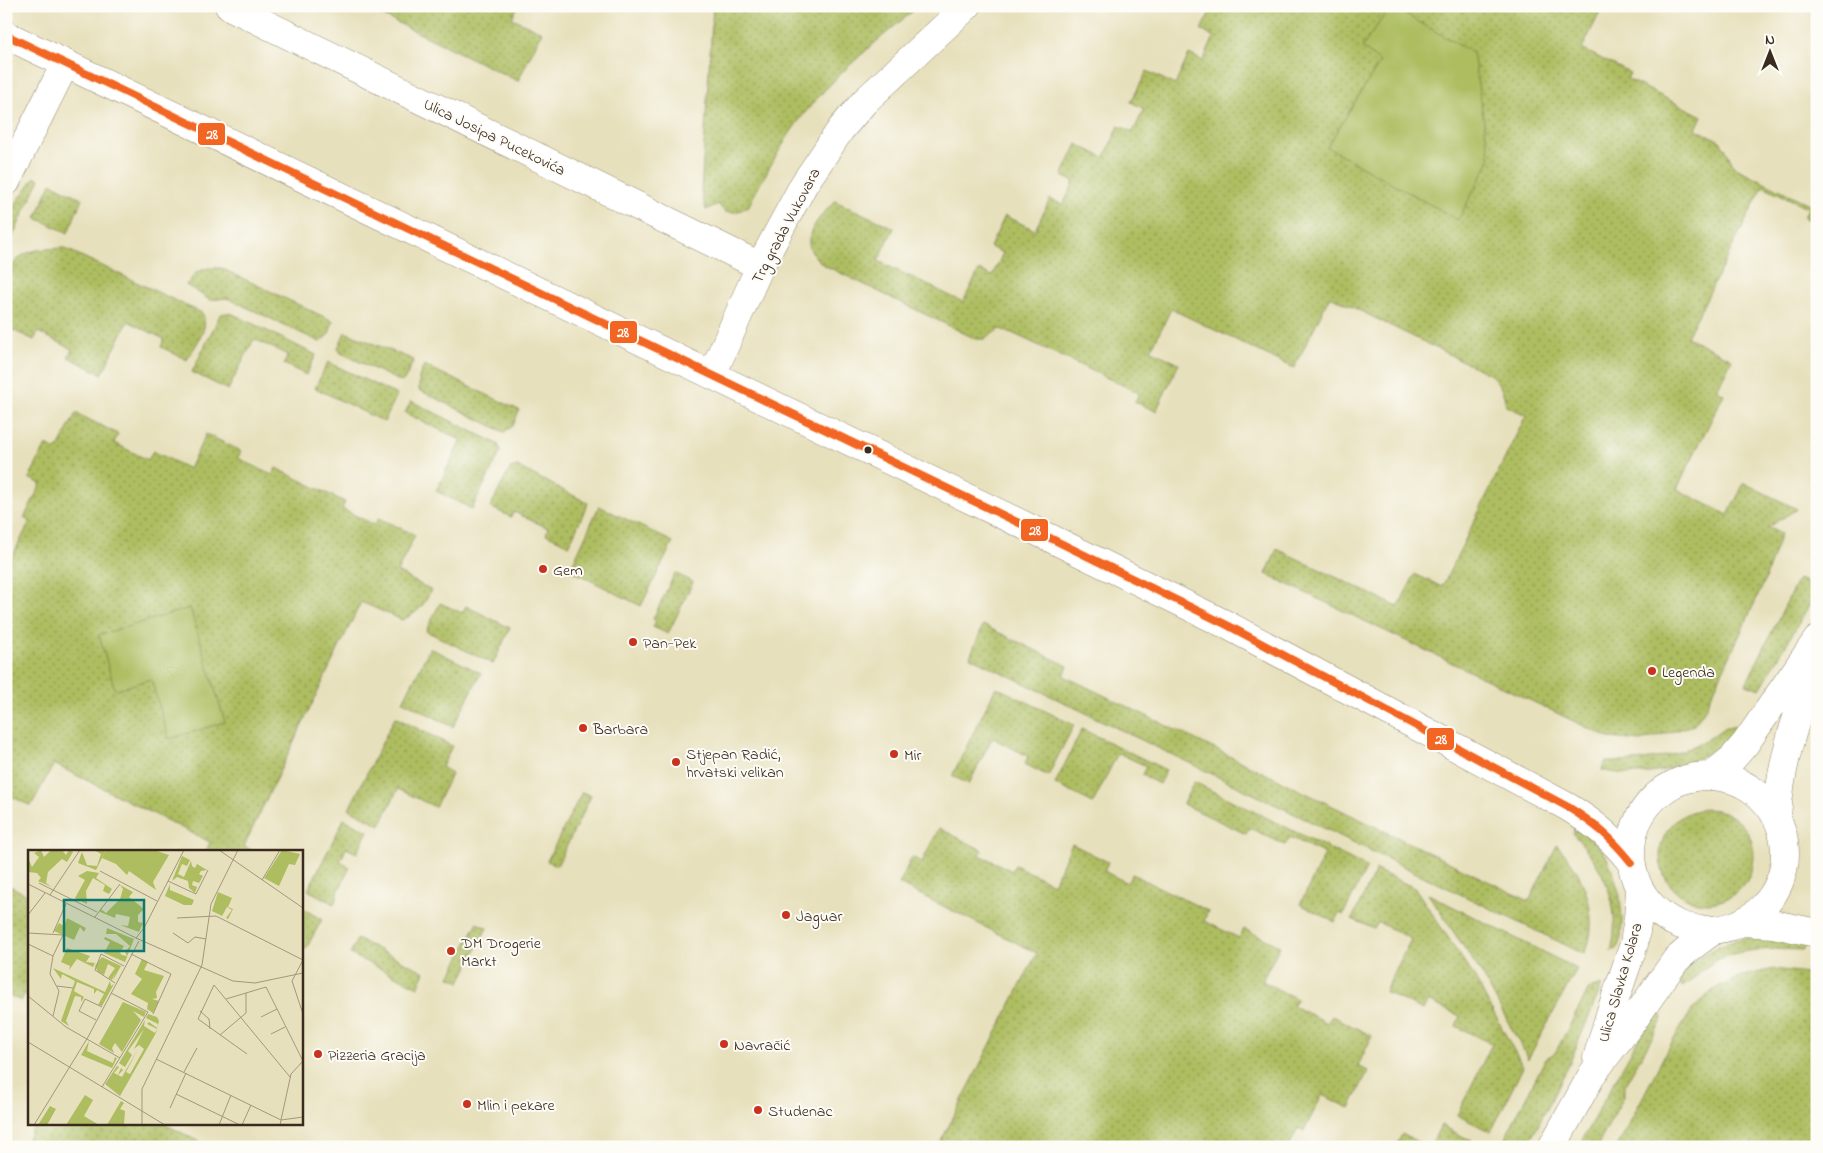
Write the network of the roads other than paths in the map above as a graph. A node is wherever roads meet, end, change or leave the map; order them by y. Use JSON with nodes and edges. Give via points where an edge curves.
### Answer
{"nodes":[{"id":1,"x":229,"y":6,"type":"edge"},
{"id":2,"x":967,"y":6,"type":"edge"},
{"id":3,"x":6,"y":36,"type":"edge"},
{"id":4,"x":65,"y":64,"type":"junction"},
{"id":5,"x":6,"y":182,"type":"edge"},
{"id":6,"x":760,"y":266,"type":"junction"},
{"id":7,"x":712,"y":375,"type":"junction"},
{"id":8,"x":1817,"y":640,"type":"edge"},
{"id":9,"x":1817,"y":656,"type":"edge"},
{"id":10,"x":1712,"y":775,"type":"junction"},
{"id":11,"x":1777,"y":818,"type":"junction"},
{"id":12,"x":1631,"y":862,"type":"junction"},
{"id":13,"x":1640,"y":890,"type":"junction"},
{"id":14,"x":1742,"y":922,"type":"junction"},
{"id":15,"x":1714,"y":930,"type":"junction"},
{"id":16,"x":1817,"y":934,"type":"edge"},
{"id":17,"x":1593,"y":1073,"type":"junction"},
{"id":18,"x":1552,"y":1147,"type":"edge"}],
"edges":[{"from":1,"to":6,"type":"main road","name":"Ulica Josipa Pucekovića"},
{"from":2,"to":6,"type":"main road","name":"Trg grada Vukovara","via":[[865,102],[841,129],[804,184]]},
{"from":3,"to":4,"type":"main road"},
{"from":4,"to":5,"type":"main road"},
{"from":4,"to":7,"type":"main road"},
{"from":6,"to":7,"type":"main road","name":"Trg grada Vukovara"},
{"from":7,"to":12,"type":"main road","via":[[1227,625],[1568,806],[1596,825]]},
{"from":8,"to":10,"type":"main road","via":[[1745,744]]},
{"from":9,"to":11,"type":"main road","via":[[1783,762]]},
{"from":10,"to":11,"type":"main road","via":[[1751,788],[1765,800]]},
{"from":10,"to":12,"type":"main road","via":[[1676,782],[1651,800],[1638,818],[1631,840]]},
{"from":11,"to":14,"type":"main road","via":[[1785,848],[1781,879],[1772,896]]},
{"from":12,"to":13,"type":"main road"},
{"from":13,"to":15,"type":"main road","via":[[1665,918],[1682,926]]},
{"from":13,"to":17,"type":"main road","name":"Ulica Slavka Kolara","via":[[1634,944]]},
{"from":14,"to":15,"type":"main road"},
{"from":14,"to":16,"type":"main road","via":[[1773,924]]},
{"from":15,"to":17,"type":"main road","name":"Ulica Slavka Kolara","via":[[1676,960]]},
{"from":17,"to":18,"type":"main road","name":"Ulica Slavka Kolara"}]}
